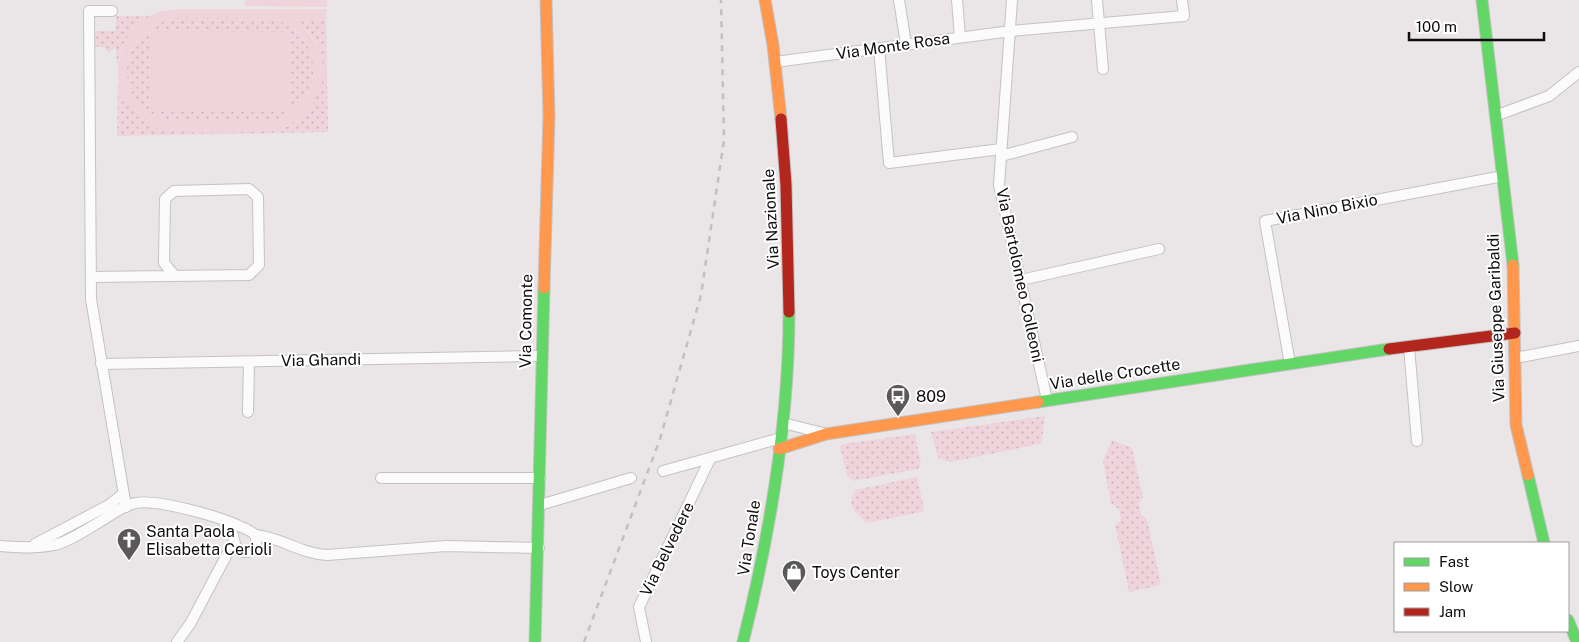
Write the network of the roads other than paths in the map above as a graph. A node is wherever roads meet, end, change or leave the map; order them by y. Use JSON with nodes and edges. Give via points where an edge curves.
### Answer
{"nodes":[{"id":1,"x":546,"y":0,"type":"edge"},
{"id":2,"x":765,"y":0,"type":"edge"},
{"id":3,"x":899,"y":0,"type":"edge"},
{"id":4,"x":957,"y":0,"type":"edge"},
{"id":5,"x":1012,"y":0,"type":"edge"},
{"id":6,"x":1097,"y":0,"type":"edge"},
{"id":7,"x":1182,"y":0,"type":"edge"},
{"id":8,"x":1482,"y":0,"type":"edge"},
{"id":9,"x":112,"y":11,"type":"dead end"},
{"id":10,"x":1099,"y":24,"type":"junction"},
{"id":11,"x":1012,"y":31,"type":"junction"},
{"id":12,"x":960,"y":37,"type":"junction"},
{"id":13,"x":906,"y":44,"type":"junction"},
{"id":14,"x":879,"y":48,"type":"junction"},
{"id":15,"x":775,"y":62,"type":"junction"},
{"id":16,"x":1103,"y":69,"type":"dead end"},
{"id":17,"x":1579,"y":72,"type":"edge"},
{"id":18,"x":1495,"y":116,"type":"junction"},
{"id":19,"x":1072,"y":136,"type":"dead end"},
{"id":20,"x":1001,"y":152,"type":"junction"},
{"id":21,"x":1503,"y":176,"type":"junction"},
{"id":22,"x":1159,"y":249,"type":"dead end"},
{"id":23,"x":164,"y":263,"type":"junction"},
{"id":24,"x":153,"y":276,"type":"junction"},
{"id":25,"x":175,"y":276,"type":"junction"},
{"id":26,"x":91,"y":277,"type":"junction"},
{"id":27,"x":1021,"y":280,"type":"junction"},
{"id":28,"x":1515,"y":333,"type":"junction"},
{"id":29,"x":1579,"y":346,"type":"edge"},
{"id":30,"x":1409,"y":347,"type":"junction"},
{"id":31,"x":541,"y":356,"type":"junction"},
{"id":32,"x":1515,"y":358,"type":"junction"},
{"id":33,"x":249,"y":362,"type":"junction"},
{"id":34,"x":101,"y":364,"type":"junction"},
{"id":35,"x":1290,"y":364,"type":"junction"},
{"id":36,"x":1047,"y":400,"type":"junction"},
{"id":37,"x":248,"y":412,"type":"dead end"},
{"id":38,"x":783,"y":423,"type":"junction"},
{"id":39,"x":826,"y":434,"type":"junction"},
{"id":40,"x":1418,"y":441,"type":"dead end"},
{"id":41,"x":780,"y":443,"type":"junction"},
{"id":42,"x":710,"y":459,"type":"junction"},
{"id":43,"x":663,"y":471,"type":"dead end"},
{"id":44,"x":381,"y":478,"type":"dead end"},
{"id":45,"x":540,"y":478,"type":"junction"},
{"id":46,"x":631,"y":478,"type":"dead end"},
{"id":47,"x":123,"y":494,"type":"junction"},
{"id":48,"x":540,"y":505,"type":"junction"},
{"id":49,"x":126,"y":507,"type":"junction"},
{"id":50,"x":221,"y":519,"type":"junction"},
{"id":51,"x":245,"y":529,"type":"junction"},
{"id":52,"x":255,"y":535,"type":"junction"},
{"id":53,"x":234,"y":540,"type":"junction"},
{"id":54,"x":1544,"y":542,"type":"edge"},
{"id":55,"x":0,"y":546,"type":"edge"},
{"id":56,"x":30,"y":546,"type":"junction"},
{"id":57,"x":293,"y":546,"type":"junction"},
{"id":58,"x":255,"y":547,"type":"junction"},
{"id":59,"x":539,"y":548,"type":"junction"},
{"id":60,"x":242,"y":552,"type":"junction"},
{"id":61,"x":220,"y":569,"type":"junction"},
{"id":62,"x":1569,"y":622,"type":"edge"},
{"id":63,"x":180,"y":640,"type":"edge"},
{"id":64,"x":535,"y":642,"type":"edge"},
{"id":65,"x":646,"y":642,"type":"edge"},
{"id":66,"x":743,"y":642,"type":"edge"},
{"id":67,"x":1577,"y":642,"type":"edge"}],
"edges":[{"from":1,"to":31,"type":"street","name":"Via Comonte","via":[[549,116]]},
{"from":2,"to":15,"type":"street","name":"Via Nazionale"},
{"from":3,"to":13,"type":"street"},
{"from":4,"to":12,"type":"street"},
{"from":5,"to":11,"type":"street","name":"Via Bartolomeo Colleoni"},
{"from":6,"to":10,"type":"street"},
{"from":7,"to":10,"type":"street","name":"Via Monte Rosa","via":[[1184,16]]},
{"from":8,"to":18,"type":"street","name":"Via Giuseppe Garibaldi"},
{"from":9,"to":26,"type":"street","via":[[89,11]]},
{"from":10,"to":11,"type":"street","name":"Via Monte Rosa"},
{"from":10,"to":16,"type":"street"},
{"from":11,"to":12,"type":"street","name":"Via Monte Rosa"},
{"from":11,"to":20,"type":"street","name":"Via Bartolomeo Colleoni"},
{"from":12,"to":13,"type":"street","name":"Via Monte Rosa"},
{"from":13,"to":14,"type":"street","name":"Via Monte Rosa"},
{"from":14,"to":15,"type":"street","name":"Via Monte Rosa"},
{"from":14,"to":20,"type":"street","via":[[889,163]]},
{"from":15,"to":38,"type":"street","name":"Via Nazionale","via":[[785,162],[790,278]]},
{"from":17,"to":18,"type":"street","via":[[1549,96]]},
{"from":18,"to":21,"type":"street","name":"Via Giuseppe Garibaldi"},
{"from":19,"to":20,"type":"street"},
{"from":20,"to":27,"type":"street","name":"Via Bartolomeo Colleoni","via":[[999,185]]},
{"from":21,"to":28,"type":"street","name":"Via Giuseppe Garibaldi","via":[[1513,255]]},
{"from":21,"to":35,"type":"street","name":"Via Nino Bixio","via":[[1265,221]]},
{"from":22,"to":27,"type":"street"},
{"from":23,"to":24,"type":"street"},
{"from":23,"to":25,"type":"street"},
{"from":23,"to":25,"type":"street","via":[[165,199],[174,191],[249,189],[258,197],[259,265],[249,275]]},
{"from":24,"to":25,"type":"street"},
{"from":24,"to":26,"type":"street"},
{"from":26,"to":34,"type":"street","via":[[91,299]]},
{"from":27,"to":36,"type":"street","name":"Via Bartolomeo Colleoni"},
{"from":28,"to":30,"type":"street","name":"Via delle Crocette"},
{"from":28,"to":32,"type":"street","name":"Via Giuseppe Garibaldi"},
{"from":29,"to":32,"type":"street"},
{"from":30,"to":35,"type":"street","name":"Via delle Crocette"},
{"from":30,"to":40,"type":"street"},
{"from":31,"to":33,"type":"street","name":"Via Ghandi"},
{"from":31,"to":45,"type":"street","name":"Via Comonte"},
{"from":32,"to":54,"type":"street","name":"Via Giuseppe Garibaldi","via":[[1516,425]]},
{"from":33,"to":34,"type":"street","name":"Via Ghandi"},
{"from":33,"to":37,"type":"street"},
{"from":34,"to":47,"type":"street"},
{"from":35,"to":36,"type":"street","name":"Via delle Crocette"},
{"from":36,"to":39,"type":"street","name":"Via delle Crocette"},
{"from":38,"to":39,"type":"street","name":"Via delle Crocette"},
{"from":38,"to":41,"type":"street","name":"Via Nazionale"},
{"from":39,"to":41,"type":"street","name":"Via delle Crocette"},
{"from":41,"to":42,"type":"street","name":"Via delle Crocette"},
{"from":41,"to":66,"type":"street","name":"Via Tonale","via":[[759,581]]},
{"from":42,"to":43,"type":"street","name":"Via delle Crocette"},
{"from":42,"to":65,"type":"street","name":"Via Belvedere","via":[[639,607]]},
{"from":44,"to":45,"type":"street"},
{"from":45,"to":48,"type":"street","name":"Via Comonte"},
{"from":46,"to":48,"type":"street"},
{"from":47,"to":49,"type":"street"},
{"from":47,"to":56,"type":"street","via":[[109,505]]},
{"from":48,"to":59,"type":"street","name":"Via Comonte"},
{"from":49,"to":50,"type":"street","via":[[136,503],[158,504]]},
{"from":49,"to":56,"type":"street","via":[[54,545]]},
{"from":50,"to":51,"type":"street"},
{"from":50,"to":53,"type":"street"},
{"from":51,"to":52,"type":"street"},
{"from":51,"to":53,"type":"street","via":[[240,530]]},
{"from":52,"to":57,"type":"street","via":[[278,538]]},
{"from":52,"to":58,"type":"street"},
{"from":53,"to":60,"type":"street"},
{"from":53,"to":61,"type":"street"},
{"from":55,"to":56,"type":"street"},
{"from":57,"to":58,"type":"street","via":[[280,543]]},
{"from":57,"to":59,"type":"street","via":[[327,555],[446,546]]},
{"from":58,"to":60,"type":"street"},
{"from":59,"to":64,"type":"street","name":"Via Comonte"},
{"from":60,"to":61,"type":"street"},
{"from":61,"to":63,"type":"street"},
{"from":62,"to":67,"type":"street"}]}
